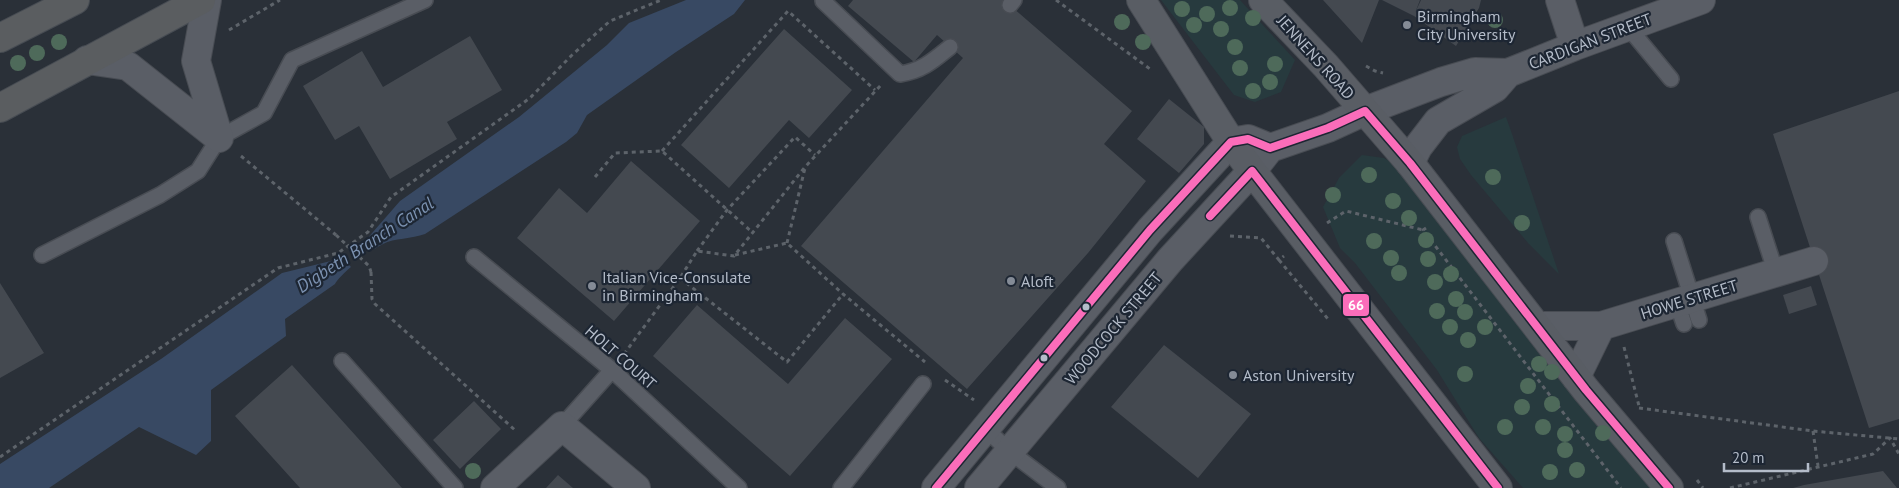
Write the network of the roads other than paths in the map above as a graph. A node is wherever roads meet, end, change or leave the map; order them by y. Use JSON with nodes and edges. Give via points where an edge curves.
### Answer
{"nodes":[{"id":1,"x":75,"y":0,"type":"edge"},
{"id":2,"x":201,"y":0,"type":"edge"},
{"id":3,"x":207,"y":0,"type":"edge"},
{"id":4,"x":425,"y":0,"type":"edge"},
{"id":5,"x":1141,"y":0,"type":"edge"},
{"id":6,"x":1263,"y":0,"type":"edge"},
{"id":7,"x":1560,"y":0,"type":"edge"},
{"id":8,"x":1701,"y":0,"type":"edge"},
{"id":9,"x":823,"y":1,"type":"edge"},
{"id":10,"x":1628,"y":27,"type":"junction"},
{"id":11,"x":0,"y":38,"type":"edge"},
{"id":12,"x":1575,"y":46,"type":"junction"},
{"id":13,"x":950,"y":47,"type":"dead end"},
{"id":14,"x":87,"y":60,"type":"junction"},
{"id":15,"x":1508,"y":73,"type":"junction"},
{"id":16,"x":1672,"y":79,"type":"dead end"},
{"id":17,"x":0,"y":108,"type":"edge"},
{"id":18,"x":1354,"y":116,"type":"junction"},
{"id":19,"x":1438,"y":121,"type":"junction"},
{"id":20,"x":219,"y":138,"type":"junction"},
{"id":21,"x":1389,"y":139,"type":"junction"},
{"id":22,"x":1231,"y":142,"type":"junction"},
{"id":23,"x":1270,"y":148,"type":"junction"},
{"id":24,"x":1410,"y":163,"type":"junction"},
{"id":25,"x":1252,"y":171,"type":"junction"},
{"id":26,"x":1758,"y":218,"type":"dead end"},
{"id":27,"x":1674,"y":241,"type":"dead end"},
{"id":28,"x":42,"y":255,"type":"dead end"},
{"id":29,"x":474,"y":257,"type":"dead end"},
{"id":30,"x":1814,"y":261,"type":"dead end"},
{"id":31,"x":1776,"y":273,"type":"junction"},
{"id":32,"x":1688,"y":312,"type":"junction"},
{"id":33,"x":1608,"y":324,"type":"junction"},
{"id":34,"x":1537,"y":326,"type":"junction"},
{"id":35,"x":342,"y":361,"type":"dead end"},
{"id":36,"x":612,"y":370,"type":"junction"},
{"id":37,"x":1576,"y":377,"type":"junction"},
{"id":38,"x":923,"y":384,"type":"dead end"},
{"id":39,"x":562,"y":426,"type":"junction"},
{"id":40,"x":986,"y":429,"type":"junction"},
{"id":41,"x":1009,"y":451,"type":"junction"},
{"id":42,"x":455,"y":488,"type":"edge"},
{"id":43,"x":495,"y":488,"type":"edge"},
{"id":44,"x":636,"y":488,"type":"edge"},
{"id":45,"x":740,"y":488,"type":"edge"},
{"id":46,"x":841,"y":488,"type":"edge"},
{"id":47,"x":936,"y":488,"type":"edge"},
{"id":48,"x":979,"y":488,"type":"edge"},
{"id":49,"x":1058,"y":488,"type":"edge"},
{"id":50,"x":1498,"y":488,"type":"edge"},
{"id":51,"x":1669,"y":488,"type":"edge"}],
"edges":[{"from":1,"to":11,"type":"highway"},
{"from":2,"to":14,"type":"highway"},
{"from":3,"to":20,"type":"street","via":[[196,61]]},
{"from":4,"to":20,"type":"lane","via":[[292,60],[264,113]]},
{"from":5,"to":22,"type":"main road"},
{"from":6,"to":18,"type":"main road","name":"JENNENS ROAD","via":[[1326,66]]},
{"from":7,"to":12,"type":"street"},
{"from":8,"to":10,"type":"street","name":"CARDIGAN STREET"},
{"from":9,"to":13,"type":"lane","via":[[900,74],[926,66]]},
{"from":10,"to":12,"type":"street","name":"CARDIGAN STREET"},
{"from":10,"to":16,"type":"lane"},
{"from":12,"to":15,"type":"street","name":"CARDIGAN STREET"},
{"from":14,"to":17,"type":"highway"},
{"from":14,"to":20,"type":"street","via":[[128,66]]},
{"from":15,"to":18,"type":"street","name":"CARDIGAN STREET","via":[[1474,72]]},
{"from":15,"to":19,"type":"street","name":"CARDIGAN STREET","via":[[1495,88]]},
{"from":18,"to":21,"type":"main road","name":"JENNENS ROAD"},
{"from":18,"to":23,"type":"street","name":"CARDIGAN STREET"},
{"from":19,"to":21,"type":"street"},
{"from":19,"to":24,"type":"street","name":"CARDIGAN STREET"},
{"from":20,"to":28,"type":"lane","via":[[198,171],[160,195]]},
{"from":21,"to":24,"type":"main road","name":"JENNENS ROAD"},
{"from":22,"to":23,"type":"street","via":[[1248,139]]},
{"from":22,"to":25,"type":"main road"},
{"from":22,"to":40,"type":"street","name":"WOODCOCK STREET","via":[[1150,230]]},
{"from":23,"to":25,"type":"street","name":"WOODCOCK STREET"},
{"from":24,"to":34,"type":"main road","name":"JENNENS ROAD"},
{"from":25,"to":41,"type":"street","name":"WOODCOCK STREET","via":[[1170,260]]},
{"from":25,"to":50,"type":"main road"},
{"from":26,"to":31,"type":"lane"},
{"from":27,"to":32,"type":"lane"},
{"from":29,"to":36,"type":"lane","name":"HOLT COURT"},
{"from":30,"to":31,"type":"street","name":"HOWE STREET"},
{"from":31,"to":32,"type":"street","name":"HOWE STREET"},
{"from":32,"to":33,"type":"street","name":"HOWE STREET"},
{"from":33,"to":34,"type":"street","name":"HOWE STREET"},
{"from":33,"to":37,"type":"street"},
{"from":34,"to":37,"type":"main road","name":"JENNENS ROAD"},
{"from":35,"to":42,"type":"lane"},
{"from":36,"to":39,"type":"lane"},
{"from":36,"to":45,"type":"lane","name":"HOLT COURT"},
{"from":37,"to":51,"type":"main road","name":"JENNENS ROAD"},
{"from":38,"to":46,"type":"lane"},
{"from":39,"to":43,"type":"street"},
{"from":39,"to":44,"type":"street"},
{"from":40,"to":41,"type":"lane"},
{"from":40,"to":47,"type":"street","name":"WOODCOCK STREET"},
{"from":41,"to":48,"type":"street","name":"WOODCOCK STREET"},
{"from":41,"to":49,"type":"lane"}]}
